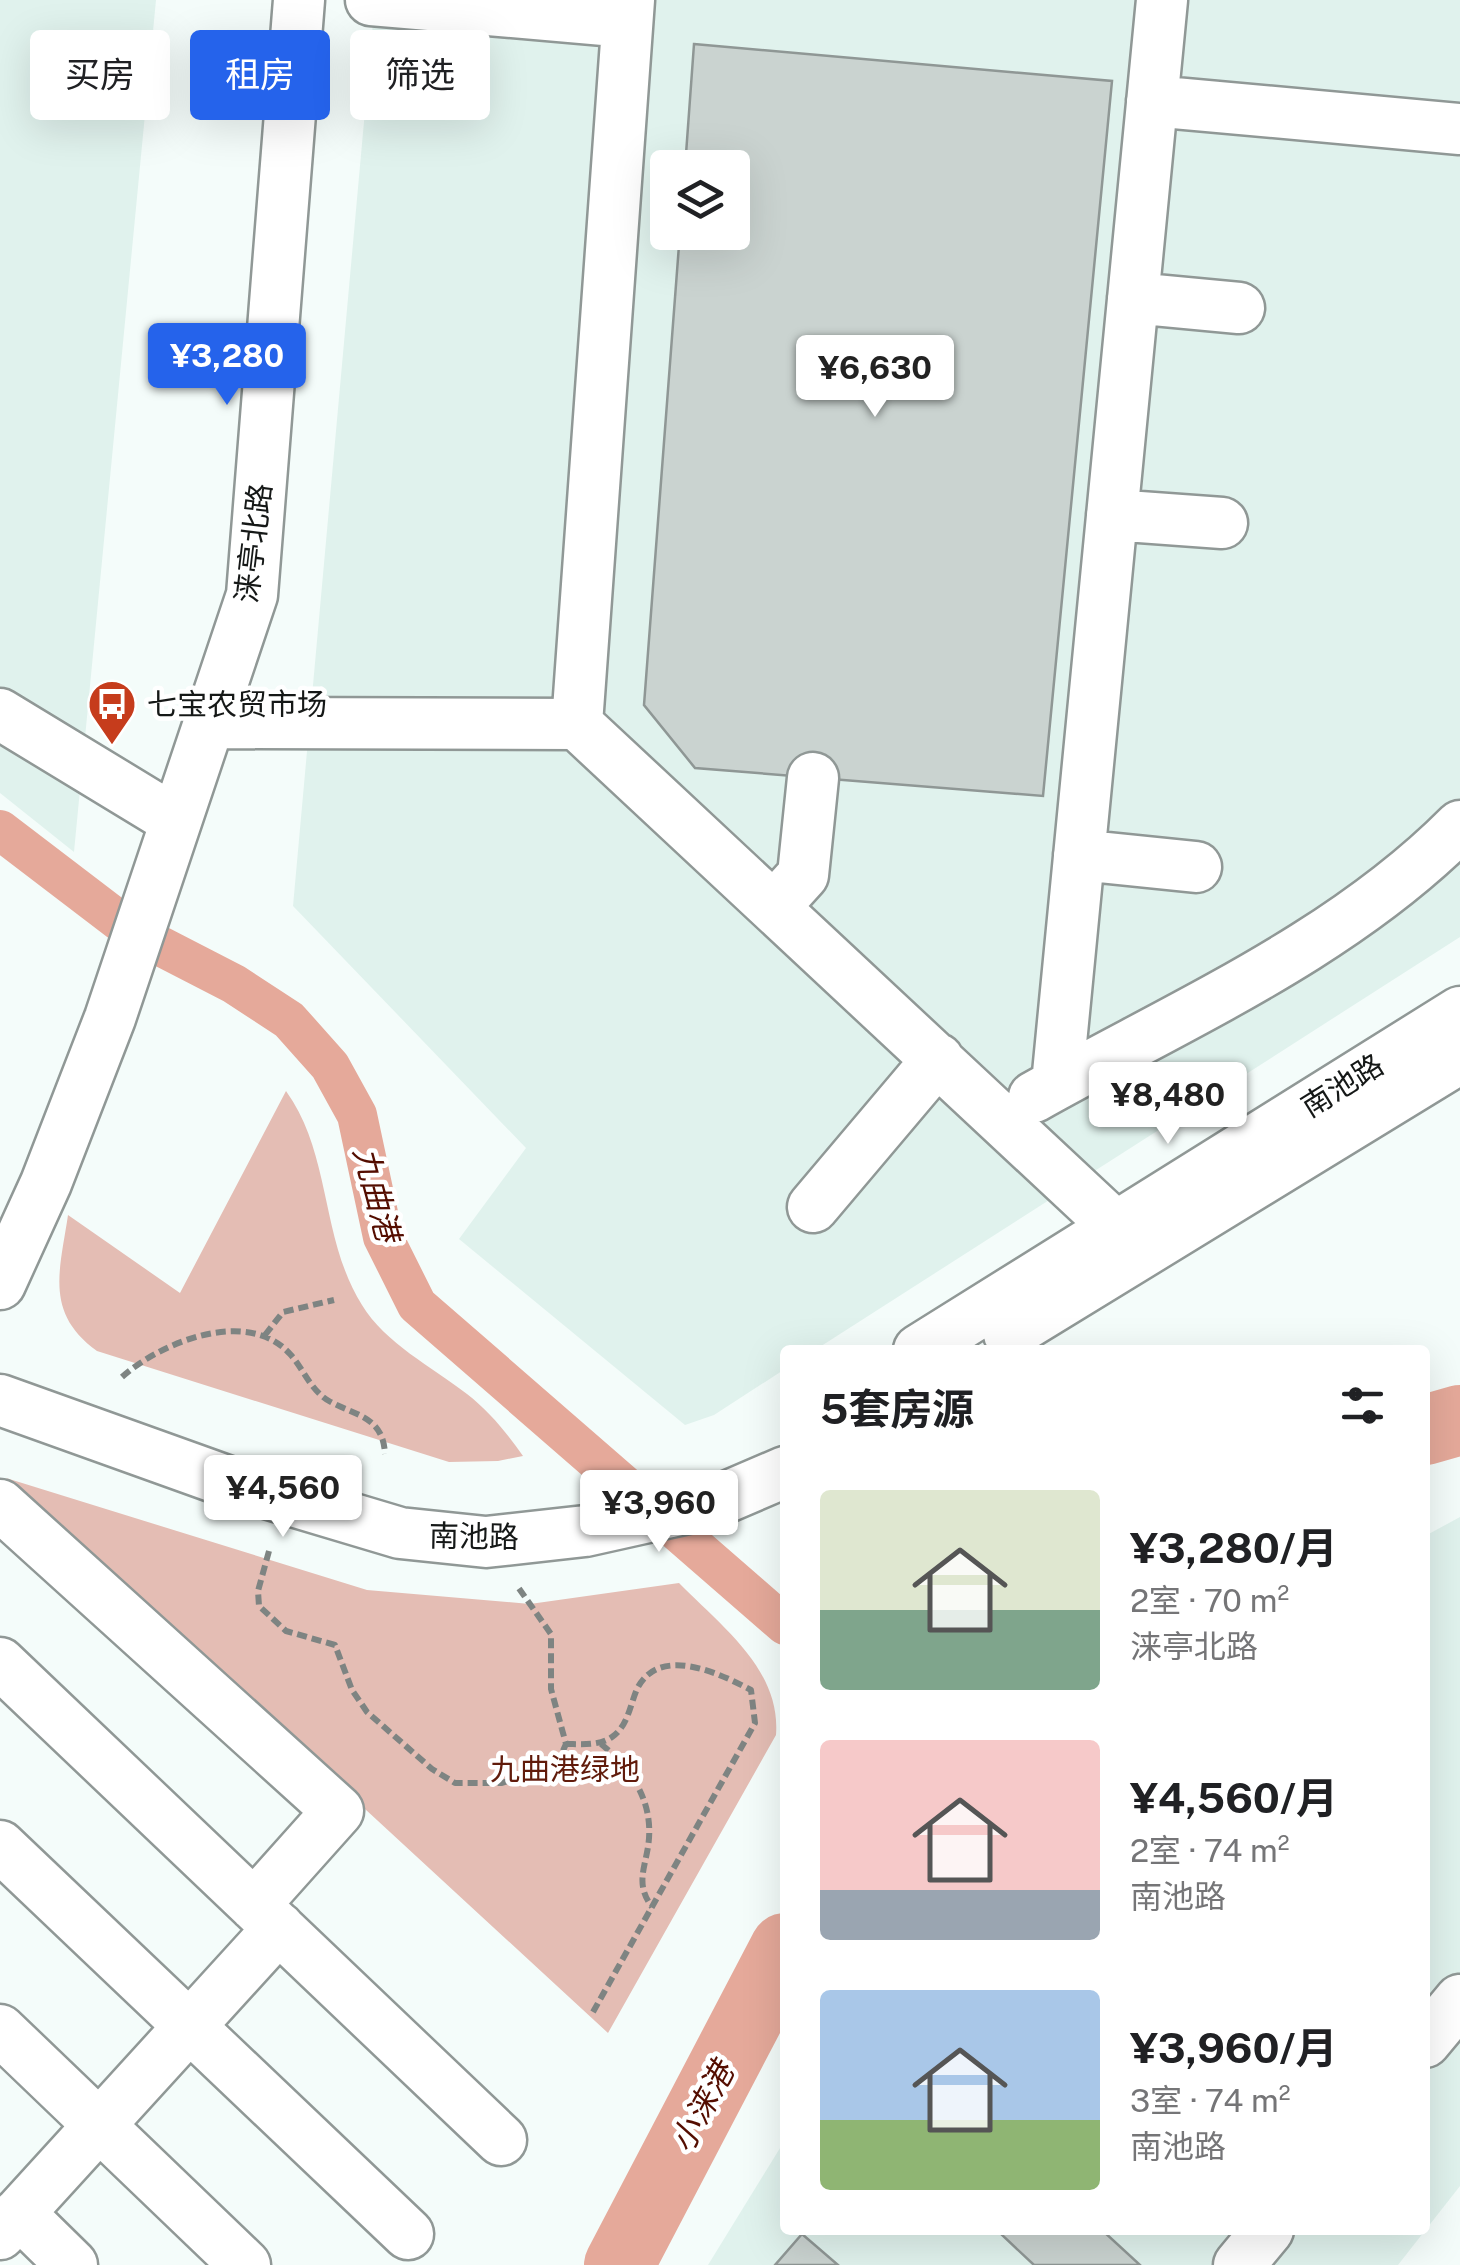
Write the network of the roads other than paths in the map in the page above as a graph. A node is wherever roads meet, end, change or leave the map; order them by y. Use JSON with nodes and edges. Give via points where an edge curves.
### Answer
{"nodes":[{"id":1,"x":298,"y":0,"type":"edge"},
{"id":2,"x":371,"y":0,"type":"edge"},
{"id":3,"x":1162,"y":0,"type":"edge"},
{"id":4,"x":628,"y":11,"type":"edge"},
{"id":5,"x":1152,"y":100,"type":"junction"},
{"id":6,"x":1460,"y":128,"type":"edge"},
{"id":7,"x":1133,"y":298,"type":"junction"},
{"id":8,"x":1240,"y":308,"type":"dead end"},
{"id":9,"x":1112,"y":515,"type":"junction"},
{"id":10,"x":1222,"y":522,"type":"dead end"},
{"id":11,"x":0,"y":714,"type":"edge"},
{"id":12,"x":209,"y":723,"type":"junction"},
{"id":13,"x":576,"y":724,"type":"junction"},
{"id":14,"x":813,"y":778,"type":"dead end"},
{"id":15,"x":176,"y":821,"type":"junction"},
{"id":16,"x":1460,"y":826,"type":"edge"},
{"id":17,"x":1079,"y":855,"type":"junction"},
{"id":18,"x":1196,"y":867,"type":"dead end"},
{"id":19,"x":774,"y":907,"type":"junction"},
{"id":20,"x":1460,"y":1012,"type":"edge"},
{"id":21,"x":1460,"y":1058,"type":"edge"},
{"id":22,"x":938,"y":1060,"type":"junction"},
{"id":23,"x":1057,"y":1084,"type":"junction"},
{"id":24,"x":1000,"y":1116,"type":"junction"},
{"id":25,"x":814,"y":1207,"type":"dead end"},
{"id":26,"x":1116,"y":1227,"type":"junction"},
{"id":27,"x":0,"y":1284,"type":"edge"},
{"id":28,"x":927,"y":1345,"type":"edge"},
{"id":29,"x":992,"y":1345,"type":"edge"},
{"id":30,"x":0,"y":1400,"type":"edge"},
{"id":31,"x":780,"y":1437,"type":"edge"},
{"id":32,"x":780,"y":1474,"type":"edge"},
{"id":33,"x":0,"y":1504,"type":"edge"},
{"id":34,"x":667,"y":1512,"type":"junction"},
{"id":35,"x":0,"y":1663,"type":"edge"},
{"id":36,"x":0,"y":1846,"type":"edge"},
{"id":37,"x":266,"y":1916,"type":"junction"},
{"id":38,"x":1460,"y":2000,"type":"edge"},
{"id":39,"x":190,"y":2026,"type":"junction"},
{"id":40,"x":0,"y":2030,"type":"edge"},
{"id":41,"x":1430,"y":2036,"type":"edge"},
{"id":42,"x":99,"y":2125,"type":"junction"},
{"id":43,"x":500,"y":2140,"type":"dead end"},
{"id":44,"x":6,"y":2227,"type":"edge"},
{"id":45,"x":408,"y":2234,"type":"dead end"},
{"id":46,"x":1264,"y":2235,"type":"edge"},
{"id":47,"x":72,"y":2265,"type":"edge"},
{"id":48,"x":246,"y":2265,"type":"edge"},
{"id":49,"x":1239,"y":2265,"type":"edge"}],
"edges":[{"from":1,"to":12,"type":"street","name":"涞亭北路","via":[[252,595]]},
{"from":2,"to":4,"type":"street"},
{"from":3,"to":5,"type":"street"},
{"from":4,"to":13,"type":"street"},
{"from":5,"to":6,"type":"street"},
{"from":5,"to":7,"type":"street"},
{"from":7,"to":8,"type":"street"},
{"from":7,"to":9,"type":"street"},
{"from":9,"to":10,"type":"street"},
{"from":9,"to":17,"type":"street"},
{"from":11,"to":15,"type":"street"},
{"from":12,"to":13,"type":"street"},
{"from":12,"to":15,"type":"street","name":"涞亭北路"},
{"from":13,"to":19,"type":"street"},
{"from":14,"to":19,"type":"street","via":[[802,876]]},
{"from":15,"to":27,"type":"street","name":"涞亭北路","via":[[110,1018]]},
{"from":16,"to":23,"type":"street","via":[[1392,888],[1294,954]]},
{"from":17,"to":18,"type":"street"},
{"from":17,"to":23,"type":"street"},
{"from":19,"to":22,"type":"street"},
{"from":20,"to":26,"type":"street","name":"南池路"},
{"from":21,"to":29,"type":"street","name":"南池路"},
{"from":22,"to":24,"type":"street"},
{"from":22,"to":25,"type":"street"},
{"from":23,"to":24,"type":"street"},
{"from":24,"to":26,"type":"street"},
{"from":26,"to":28,"type":"street","name":"南池路"},
{"from":30,"to":34,"type":"street","name":"南池路","via":[[226,1482],[400,1533],[486,1542],[586,1531]]},
{"from":31,"to":34,"type":"street","via":[[682,1477]]},
{"from":32,"to":34,"type":"street","name":"南池路","via":[[715,1502]]},
{"from":33,"to":37,"type":"street","via":[[338,1812]]},
{"from":35,"to":37,"type":"street"},
{"from":36,"to":39,"type":"street"},
{"from":37,"to":39,"type":"street"},
{"from":37,"to":43,"type":"street"},
{"from":38,"to":41,"type":"street"},
{"from":39,"to":42,"type":"street"},
{"from":39,"to":45,"type":"street"},
{"from":40,"to":42,"type":"street"},
{"from":42,"to":44,"type":"street"},
{"from":42,"to":48,"type":"street"},
{"from":44,"to":47,"type":"street"},
{"from":46,"to":49,"type":"street"}]}
